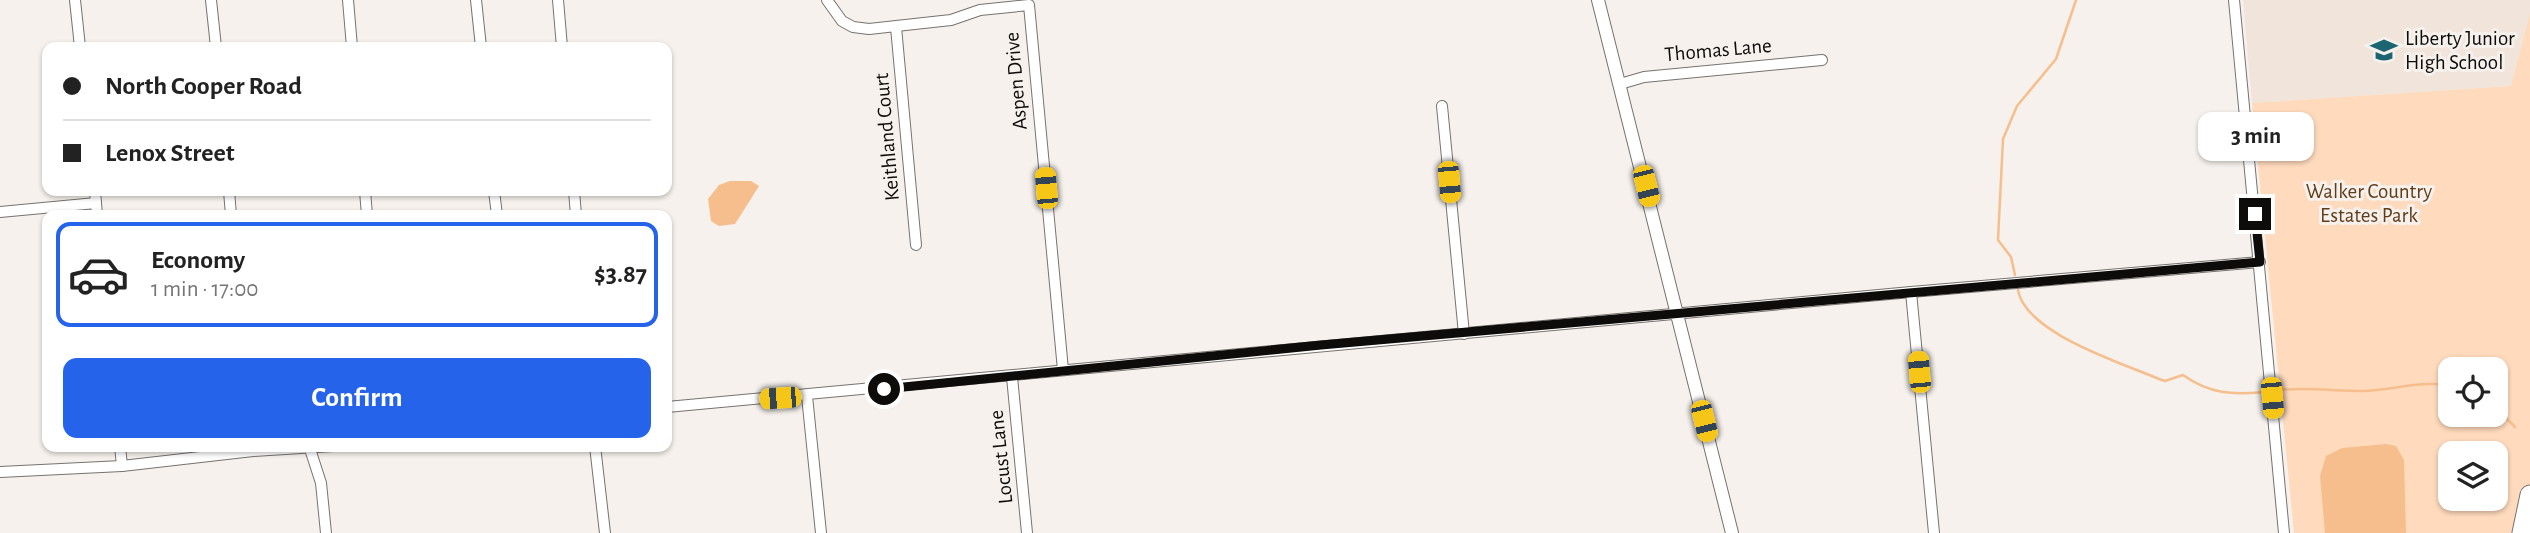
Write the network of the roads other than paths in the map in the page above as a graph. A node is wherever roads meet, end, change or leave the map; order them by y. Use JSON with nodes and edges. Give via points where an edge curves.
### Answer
{"nodes":[{"id":1,"x":75,"y":0,"type":"edge"},
{"id":2,"x":211,"y":0,"type":"edge"},
{"id":3,"x":348,"y":0,"type":"edge"},
{"id":4,"x":476,"y":0,"type":"edge"},
{"id":5,"x":558,"y":0,"type":"edge"},
{"id":6,"x":827,"y":0,"type":"edge"},
{"id":7,"x":1598,"y":0,"type":"edge"},
{"id":8,"x":2234,"y":0,"type":"edge"},
{"id":9,"x":896,"y":27,"type":"junction"},
{"id":10,"x":79,"y":42,"type":"edge"},
{"id":11,"x":215,"y":42,"type":"edge"},
{"id":12,"x":352,"y":42,"type":"edge"},
{"id":13,"x":480,"y":42,"type":"edge"},
{"id":14,"x":562,"y":42,"type":"edge"},
{"id":15,"x":1822,"y":60,"type":"dead end"},
{"id":16,"x":1620,"y":84,"type":"junction"},
{"id":17,"x":1442,"y":106,"type":"dead end"},
{"id":18,"x":97,"y":209,"type":"edge"},
{"id":19,"x":65,"y":210,"type":"edge"},
{"id":20,"x":42,"y":211,"type":"edge"},
{"id":21,"x":0,"y":212,"type":"edge"},
{"id":22,"x":916,"y":244,"type":"dead end"},
{"id":23,"x":2260,"y":262,"type":"junction"},
{"id":24,"x":1911,"y":292,"type":"junction"},
{"id":25,"x":1677,"y":314,"type":"junction"},
{"id":26,"x":1464,"y":334,"type":"junction"},
{"id":27,"x":1063,"y":370,"type":"junction"},
{"id":28,"x":1012,"y":377,"type":"junction"},
{"id":29,"x":807,"y":396,"type":"junction"},
{"id":30,"x":672,"y":407,"type":"edge"},
{"id":31,"x":121,"y":452,"type":"edge"},
{"id":32,"x":230,"y":452,"type":"edge"},
{"id":33,"x":311,"y":452,"type":"edge"},
{"id":34,"x":596,"y":452,"type":"edge"},
{"id":35,"x":122,"y":466,"type":"junction"},
{"id":36,"x":0,"y":472,"type":"edge"},
{"id":37,"x":2528,"y":502,"type":"edge"},
{"id":38,"x":326,"y":533,"type":"edge"},
{"id":39,"x":605,"y":533,"type":"edge"},
{"id":40,"x":821,"y":533,"type":"edge"},
{"id":41,"x":1027,"y":533,"type":"edge"},
{"id":42,"x":1732,"y":533,"type":"edge"},
{"id":43,"x":1934,"y":533,"type":"edge"},
{"id":44,"x":2284,"y":533,"type":"edge"},
{"id":45,"x":2522,"y":533,"type":"edge"}],
"edges":[{"from":1,"to":10,"type":"street"},
{"from":2,"to":11,"type":"street"},
{"from":3,"to":12,"type":"street"},
{"from":4,"to":13,"type":"street"},
{"from":5,"to":14,"type":"street"},
{"from":6,"to":9,"type":"street","name":"Aspen Drive","via":[[832,11],[853,27]]},
{"from":7,"to":16,"type":"street"},
{"from":8,"to":23,"type":"street"},
{"from":9,"to":22,"type":"street","name":"Keithland Court"},
{"from":9,"to":27,"type":"street","name":"Aspen Drive","via":[[1028,5]]},
{"from":15,"to":16,"type":"street","name":"Thomas Lane","via":[[1644,77]]},
{"from":16,"to":25,"type":"street"},
{"from":17,"to":26,"type":"street"},
{"from":18,"to":19,"type":"street"},
{"from":20,"to":21,"type":"street"},
{"from":23,"to":24,"type":"street"},
{"from":23,"to":44,"type":"street"},
{"from":24,"to":25,"type":"street"},
{"from":24,"to":43,"type":"street"},
{"from":25,"to":26,"type":"street"},
{"from":25,"to":42,"type":"street"},
{"from":26,"to":27,"type":"street"},
{"from":27,"to":28,"type":"street"},
{"from":28,"to":29,"type":"street"},
{"from":28,"to":41,"type":"street","name":"Locust Lane"},
{"from":29,"to":30,"type":"street"},
{"from":29,"to":40,"type":"street"},
{"from":31,"to":35,"type":"street"},
{"from":32,"to":35,"type":"street"},
{"from":33,"to":38,"type":"street","via":[[321,483]]},
{"from":34,"to":39,"type":"street"},
{"from":35,"to":36,"type":"street"},
{"from":37,"to":45,"type":"highway"}]}
